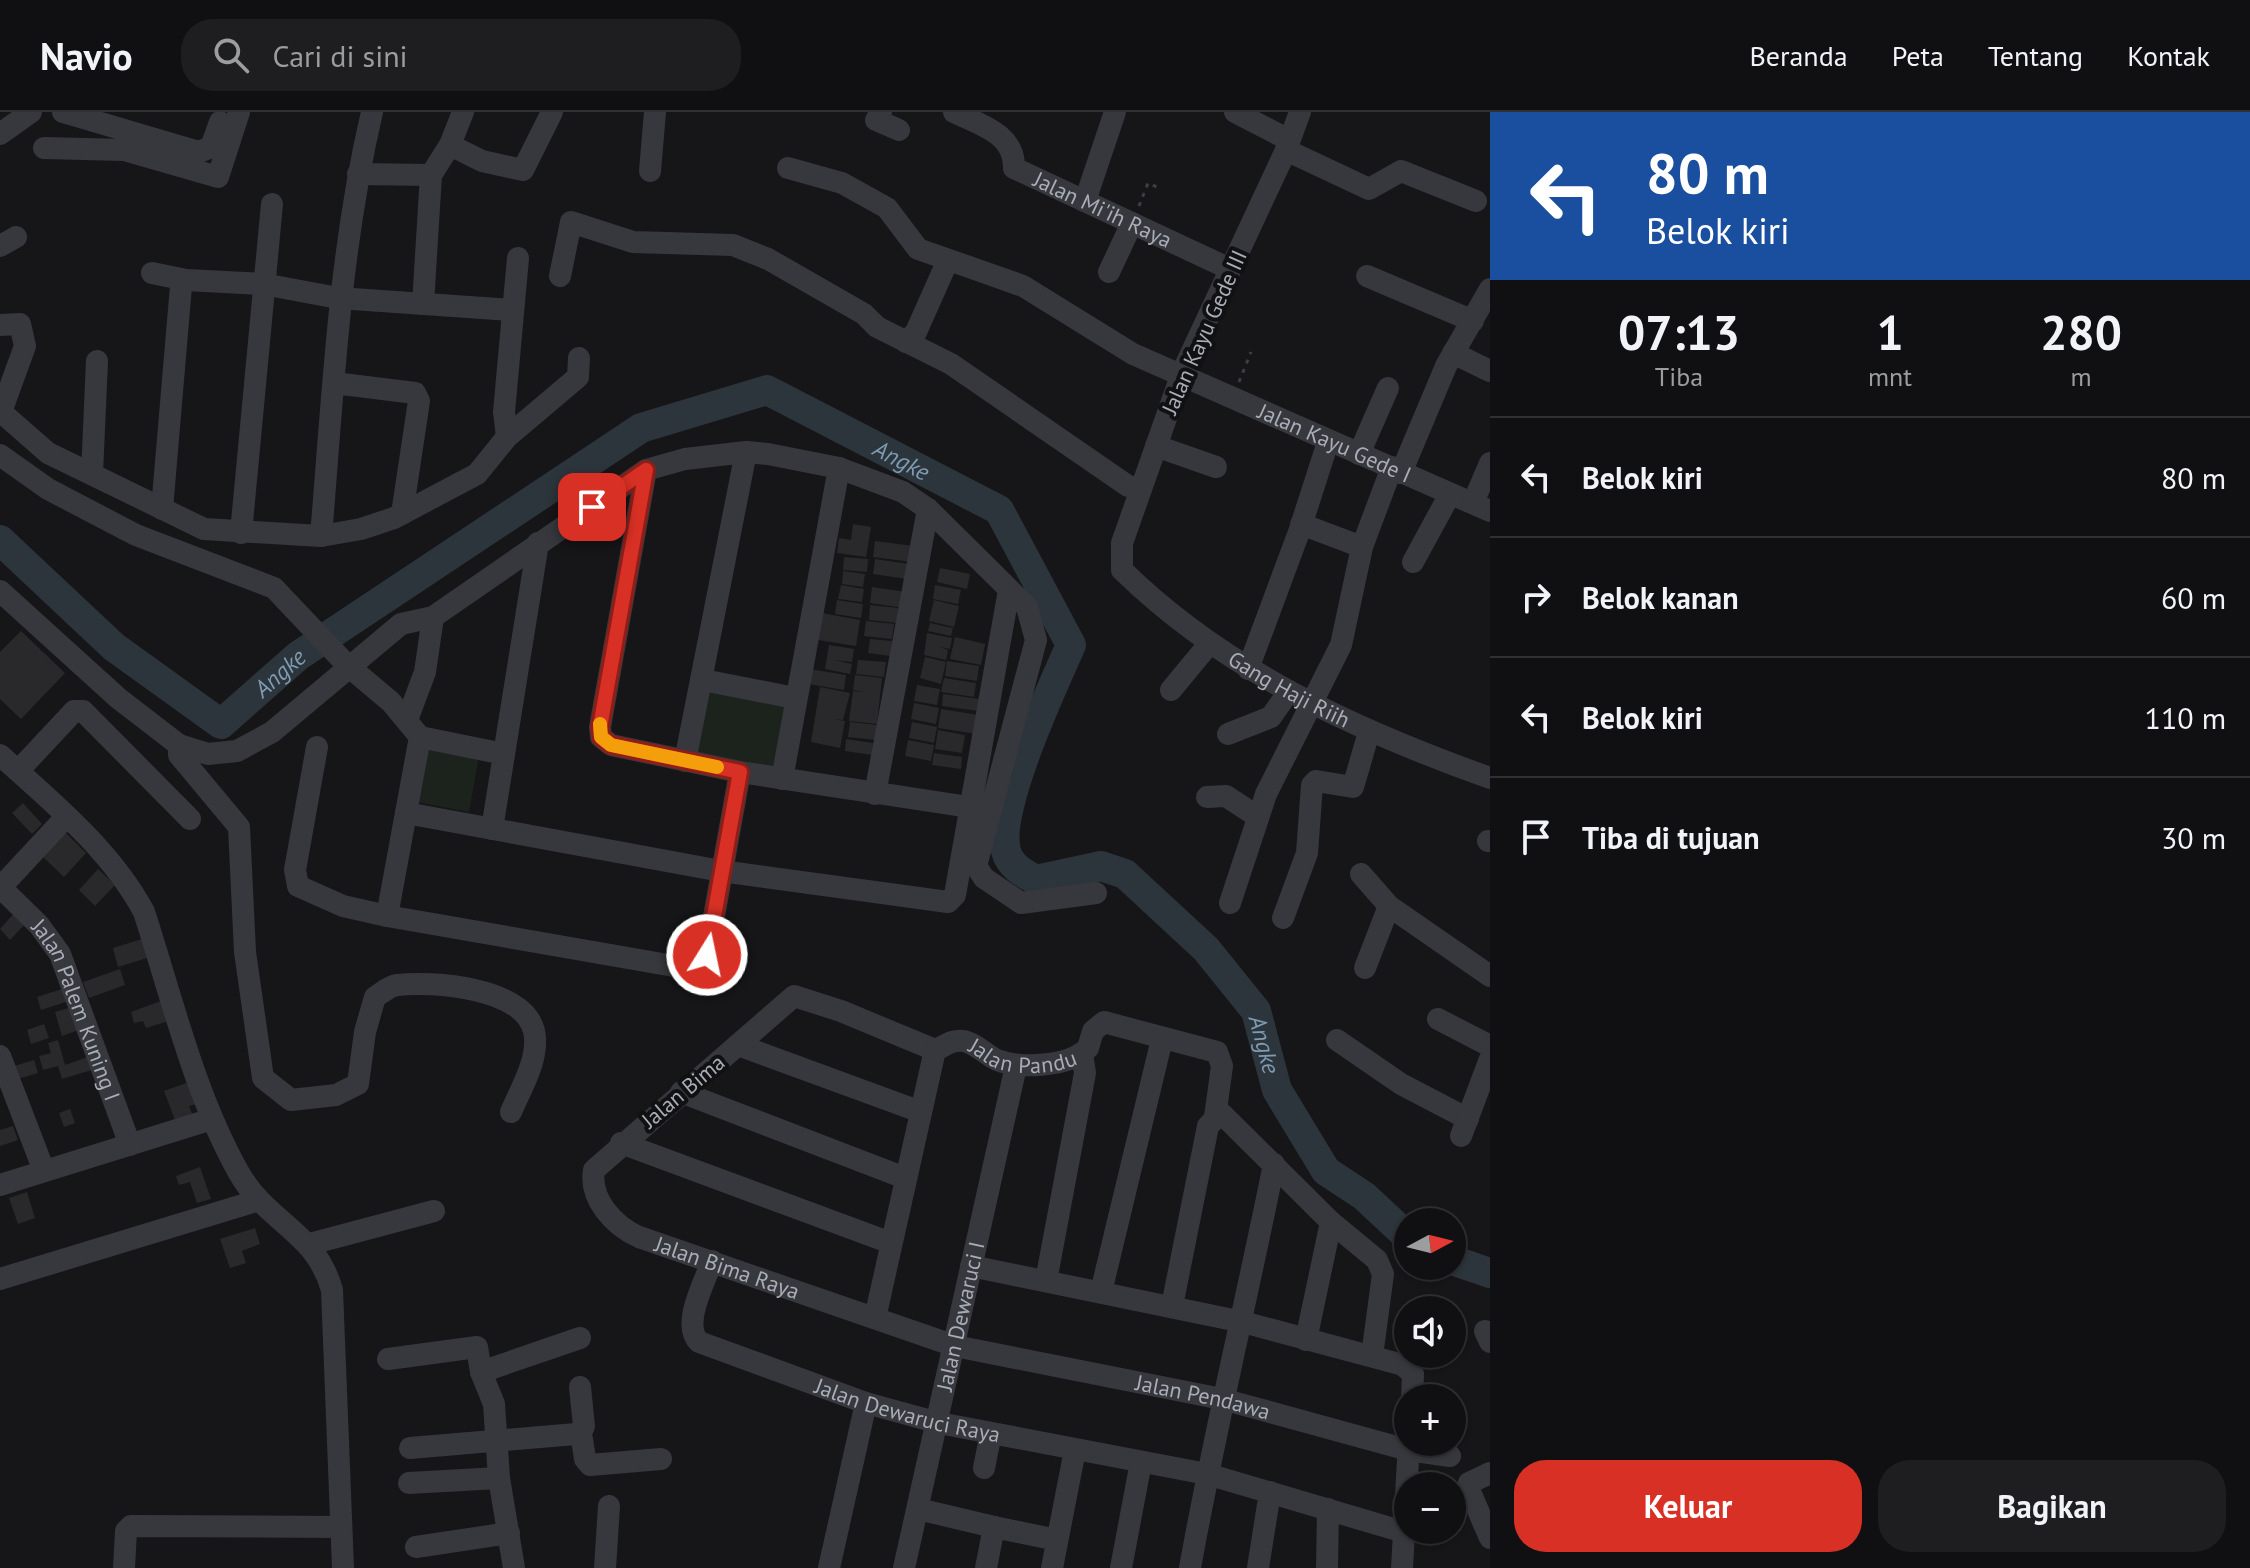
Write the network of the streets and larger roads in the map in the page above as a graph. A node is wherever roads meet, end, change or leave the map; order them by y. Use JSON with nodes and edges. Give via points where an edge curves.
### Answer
{"nodes":[{"id":1,"x":31,"y":112,"type":"edge"},
{"id":2,"x":63,"y":112,"type":"edge"},
{"id":3,"x":223,"y":112,"type":"edge"},
{"id":4,"x":239,"y":112,"type":"edge"},
{"id":5,"x":372,"y":112,"type":"edge"},
{"id":6,"x":463,"y":112,"type":"edge"},
{"id":7,"x":552,"y":112,"type":"edge"},
{"id":8,"x":655,"y":112,"type":"edge"},
{"id":9,"x":954,"y":112,"type":"edge"},
{"id":10,"x":1115,"y":112,"type":"edge"},
{"id":11,"x":1235,"y":112,"type":"edge"},
{"id":12,"x":1300,"y":112,"type":"edge"},
{"id":13,"x":872,"y":115,"type":"edge"},
{"id":14,"x":988,"y":120,"type":"edge"},
{"id":15,"x":135,"y":122,"type":"edge"},
{"id":16,"x":899,"y":130,"type":"dead end"},
{"id":17,"x":0,"y":134,"type":"edge"},
{"id":18,"x":450,"y":145,"type":"junction"},
{"id":19,"x":1288,"y":145,"type":"junction"},
{"id":20,"x":44,"y":148,"type":"dead end"},
{"id":21,"x":788,"y":168,"type":"dead end"},
{"id":22,"x":650,"y":171,"type":"dead end"},
{"id":23,"x":358,"y":174,"type":"junction"},
{"id":24,"x":431,"y":175,"type":"junction"},
{"id":25,"x":1085,"y":201,"type":"junction"},
{"id":26,"x":1476,"y":201,"type":"dead end"},
{"id":27,"x":272,"y":204,"type":"dead end"},
{"id":28,"x":1132,"y":223,"type":"junction"},
{"id":29,"x":518,"y":258,"type":"dead end"},
{"id":30,"x":948,"y":260,"type":"junction"},
{"id":31,"x":1230,"y":269,"type":"junction"},
{"id":32,"x":1109,"y":272,"type":"dead end"},
{"id":33,"x":152,"y":273,"type":"dead end"},
{"id":34,"x":560,"y":276,"type":"dead end"},
{"id":35,"x":1367,"y":276,"type":"dead end"},
{"id":36,"x":186,"y":280,"type":"junction"},
{"id":37,"x":263,"y":284,"type":"junction"},
{"id":38,"x":1490,"y":289,"type":"edge"},
{"id":39,"x":338,"y":298,"type":"junction"},
{"id":40,"x":423,"y":304,"type":"junction"},
{"id":41,"x":512,"y":310,"type":"junction"},
{"id":42,"x":1473,"y":321,"type":"junction"},
{"id":43,"x":0,"y":325,"type":"edge"},
{"id":44,"x":906,"y":342,"type":"junction"},
{"id":45,"x":1453,"y":353,"type":"junction"},
{"id":46,"x":579,"y":358,"type":"dead end"},
{"id":47,"x":97,"y":361,"type":"dead end"},
{"id":48,"x":1490,"y":371,"type":"edge"},
{"id":49,"x":1182,"y":373,"type":"junction"},
{"id":50,"x":334,"y":383,"type":"junction"},
{"id":51,"x":1388,"y":388,"type":"dead end"},
{"id":52,"x":0,"y":411,"type":"edge"},
{"id":53,"x":507,"y":437,"type":"junction"},
{"id":54,"x":1328,"y":442,"type":"junction"},
{"id":55,"x":1156,"y":446,"type":"junction"},
{"id":56,"x":746,"y":452,"type":"junction"},
{"id":57,"x":1359,"y":454,"type":"junction"},
{"id":58,"x":0,"y":455,"type":"edge"},
{"id":59,"x":1490,"y":463,"type":"edge"},
{"id":60,"x":1216,"y":467,"type":"dead end"},
{"id":61,"x":839,"y":468,"type":"junction"},
{"id":62,"x":646,"y":470,"type":"junction"},
{"id":63,"x":1397,"y":470,"type":"junction"},
{"id":64,"x":92,"y":474,"type":"junction"},
{"id":65,"x":1141,"y":488,"type":"junction"},
{"id":66,"x":1450,"y":494,"type":"junction"},
{"id":67,"x":1481,"y":507,"type":"edge"},
{"id":68,"x":162,"y":509,"type":"junction"},
{"id":69,"x":928,"y":509,"type":"junction"},
{"id":70,"x":402,"y":514,"type":"junction"},
{"id":71,"x":1301,"y":524,"type":"junction"},
{"id":72,"x":241,"y":533,"type":"junction"},
{"id":73,"x":321,"y":536,"type":"junction"},
{"id":74,"x":538,"y":543,"type":"junction"},
{"id":75,"x":1362,"y":547,"type":"junction"},
{"id":76,"x":1119,"y":557,"type":"joint"},
{"id":77,"x":1413,"y":562,"type":"dead end"},
{"id":78,"x":1009,"y":590,"type":"junction"},
{"id":79,"x":0,"y":591,"type":"edge"},
{"id":80,"x":433,"y":617,"type":"junction"},
{"id":81,"x":1209,"y":644,"type":"junction"},
{"id":82,"x":344,"y":662,"type":"junction"},
{"id":83,"x":1248,"y":669,"type":"junction"},
{"id":84,"x":703,"y":680,"type":"junction"},
{"id":85,"x":1171,"y":690,"type":"dead end"},
{"id":86,"x":1289,"y":691,"type":"junction"},
{"id":87,"x":795,"y":698,"type":"junction"},
{"id":88,"x":1311,"y":702,"type":"junction"},
{"id":89,"x":413,"y":729,"type":"junction"},
{"id":90,"x":1369,"y":732,"type":"junction"},
{"id":91,"x":1228,"y":734,"type":"dead end"},
{"id":92,"x":179,"y":745,"type":"junction"},
{"id":93,"x":317,"y":747,"type":"dead end"},
{"id":94,"x":504,"y":754,"type":"junction"},
{"id":95,"x":0,"y":755,"type":"edge"},
{"id":96,"x":685,"y":761,"type":"junction"},
{"id":97,"x":18,"y":771,"type":"junction"},
{"id":98,"x":740,"y":772,"type":"junction"},
{"id":99,"x":1490,"y":778,"type":"edge"},
{"id":100,"x":782,"y":779,"type":"junction"},
{"id":101,"x":875,"y":794,"type":"junction"},
{"id":102,"x":1207,"y":797,"type":"dead end"},
{"id":103,"x":969,"y":807,"type":"junction"},
{"id":104,"x":406,"y":813,"type":"junction"},
{"id":105,"x":66,"y":817,"type":"junction"},
{"id":106,"x":1258,"y":817,"type":"junction"},
{"id":107,"x":190,"y":819,"type":"dead end"},
{"id":108,"x":492,"y":829,"type":"junction"},
{"id":109,"x":721,"y":871,"type":"junction"},
{"id":110,"x":1361,"y":874,"type":"dead end"},
{"id":111,"x":0,"y":888,"type":"edge"},
{"id":112,"x":1096,"y":893,"type":"dead end"},
{"id":113,"x":1230,"y":903,"type":"dead end"},
{"id":114,"x":1389,"y":906,"type":"junction"},
{"id":115,"x":387,"y":916,"type":"junction"},
{"id":116,"x":1283,"y":918,"type":"dead end"},
{"id":117,"x":1365,"y":968,"type":"dead end"},
{"id":118,"x":1490,"y":976,"type":"edge"},
{"id":119,"x":1438,"y":1019,"type":"dead end"},
{"id":120,"x":1162,"y":1039,"type":"junction"},
{"id":121,"x":1337,"y":1040,"type":"dead end"},
{"id":122,"x":738,"y":1045,"type":"junction"},
{"id":123,"x":1490,"y":1046,"type":"edge"},
{"id":124,"x":935,"y":1050,"type":"junction"},
{"id":125,"x":1082,"y":1054,"type":"junction"},
{"id":126,"x":0,"y":1056,"type":"edge"},
{"id":127,"x":1490,"y":1059,"type":"edge"},
{"id":128,"x":1016,"y":1066,"type":"junction"},
{"id":129,"x":681,"y":1092,"type":"junction"},
{"id":130,"x":511,"y":1112,"type":"dead end"},
{"id":131,"x":921,"y":1112,"type":"junction"},
{"id":132,"x":1218,"y":1115,"type":"junction"},
{"id":133,"x":212,"y":1119,"type":"junction"},
{"id":134,"x":621,"y":1143,"type":"junction"},
{"id":135,"x":130,"y":1145,"type":"junction"},
{"id":136,"x":1274,"y":1164,"type":"junction"},
{"id":137,"x":44,"y":1171,"type":"junction"},
{"id":138,"x":905,"y":1178,"type":"junction"},
{"id":139,"x":0,"y":1185,"type":"edge"},
{"id":140,"x":597,"y":1195,"type":"joint"},
{"id":141,"x":256,"y":1201,"type":"junction"},
{"id":142,"x":434,"y":1211,"type":"dead end"},
{"id":143,"x":1331,"y":1222,"type":"junction"},
{"id":144,"x":891,"y":1243,"type":"junction"},
{"id":145,"x":310,"y":1244,"type":"junction"},
{"id":146,"x":712,"y":1261,"type":"junction"},
{"id":147,"x":971,"y":1266,"type":"junction"},
{"id":148,"x":0,"y":1279,"type":"edge"},
{"id":149,"x":1046,"y":1281,"type":"junction"},
{"id":150,"x":1101,"y":1292,"type":"junction"},
{"id":151,"x":1172,"y":1306,"type":"junction"},
{"id":152,"x":875,"y":1318,"type":"junction"},
{"id":153,"x":1243,"y":1322,"type":"junction"},
{"id":154,"x":580,"y":1338,"type":"dead end"},
{"id":155,"x":1306,"y":1340,"type":"junction"},
{"id":156,"x":955,"y":1346,"type":"junction"},
{"id":157,"x":1372,"y":1356,"type":"junction"},
{"id":158,"x":388,"y":1359,"type":"dead end"},
{"id":159,"x":481,"y":1372,"type":"junction"},
{"id":160,"x":1411,"y":1384,"type":"edge"},
{"id":161,"x":580,"y":1387,"type":"dead end"},
{"id":162,"x":1222,"y":1399,"type":"junction"},
{"id":163,"x":866,"y":1403,"type":"junction"},
{"id":164,"x":939,"y":1423,"type":"junction"},
{"id":165,"x":991,"y":1433,"type":"junction"},
{"id":166,"x":580,"y":1435,"type":"junction"},
{"id":167,"x":496,"y":1442,"type":"junction"},
{"id":168,"x":1394,"y":1442,"type":"edge"},
{"id":169,"x":410,"y":1448,"type":"dead end"},
{"id":170,"x":1075,"y":1450,"type":"junction"},
{"id":171,"x":661,"y":1459,"type":"dead end"},
{"id":172,"x":1141,"y":1462,"type":"junction"},
{"id":173,"x":984,"y":1468,"type":"dead end"},
{"id":174,"x":1490,"y":1473,"type":"edge"},
{"id":175,"x":1207,"y":1474,"type":"junction"},
{"id":176,"x":499,"y":1478,"type":"junction"},
{"id":177,"x":409,"y":1483,"type":"dead end"},
{"id":178,"x":1270,"y":1492,"type":"junction"},
{"id":179,"x":609,"y":1506,"type":"dead end"},
{"id":180,"x":918,"y":1509,"type":"junction"},
{"id":181,"x":1328,"y":1509,"type":"junction"},
{"id":182,"x":341,"y":1527,"type":"junction"},
{"id":183,"x":994,"y":1527,"type":"junction"},
{"id":184,"x":1394,"y":1529,"type":"edge"},
{"id":185,"x":509,"y":1533,"type":"junction"},
{"id":186,"x":1490,"y":1538,"type":"edge"},
{"id":187,"x":1057,"y":1540,"type":"junction"},
{"id":188,"x":1403,"y":1544,"type":"edge"},
{"id":189,"x":416,"y":1547,"type":"dead end"},
{"id":190,"x":124,"y":1568,"type":"edge"},
{"id":191,"x":343,"y":1568,"type":"edge"},
{"id":192,"x":514,"y":1568,"type":"edge"},
{"id":193,"x":605,"y":1568,"type":"edge"},
{"id":194,"x":829,"y":1568,"type":"edge"},
{"id":195,"x":904,"y":1568,"type":"edge"},
{"id":196,"x":986,"y":1568,"type":"edge"},
{"id":197,"x":1052,"y":1568,"type":"edge"},
{"id":198,"x":1121,"y":1568,"type":"edge"},
{"id":199,"x":1190,"y":1568,"type":"edge"},
{"id":200,"x":1258,"y":1568,"type":"edge"},
{"id":201,"x":1327,"y":1568,"type":"edge"},
{"id":202,"x":1402,"y":1568,"type":"edge"}],
"edges":[{"from":1,"to":17,"type":"street"},
{"from":2,"to":15,"type":"street"},
{"from":3,"to":15,"type":"street","via":[[210,150],[199,152]]},
{"from":4,"to":20,"type":"street","via":[[218,177],[124,150]]},
{"from":5,"to":23,"type":"street"},
{"from":6,"to":18,"type":"street"},
{"from":7,"to":18,"type":"street","via":[[523,170],[482,161]]},
{"from":8,"to":22,"type":"street"},
{"from":9,"to":14,"type":"street","name":"Jalan Mi'ih Raya"},
{"from":10,"to":25,"type":"street"},
{"from":11,"to":19,"type":"street"},
{"from":12,"to":19,"type":"street","name":"Jalan Kayu Gede III"},
{"from":13,"to":16,"type":"street"},
{"from":14,"to":25,"type":"street","name":"Jalan Mi'ih Raya","via":[[1008,141],[1015,154],[1014,168]]},
{"from":18,"to":24,"type":"street"},
{"from":19,"to":26,"type":"street","via":[[1369,189],[1401,171]]},
{"from":19,"to":31,"type":"street","name":"Jalan Kayu Gede III"},
{"from":21,"to":30,"type":"street","name":"Jalan Kayu Gede I","via":[[842,183],[887,208],[918,249]]},
{"from":23,"to":24,"type":"street"},
{"from":23,"to":39,"type":"street"},
{"from":24,"to":40,"type":"street"},
{"from":25,"to":28,"type":"street","name":"Jalan Mi'ih Raya"},
{"from":27,"to":37,"type":"street"},
{"from":28,"to":31,"type":"street","name":"Jalan Mi'ih Raya"},
{"from":28,"to":32,"type":"street"},
{"from":29,"to":41,"type":"street"},
{"from":30,"to":44,"type":"street","via":[[916,332]]},
{"from":30,"to":49,"type":"street","name":"Jalan Kayu Gede I","via":[[1023,286],[1133,354]]},
{"from":31,"to":49,"type":"street","name":"Jalan Kayu Gede III"},
{"from":33,"to":36,"type":"street"},
{"from":34,"to":44,"type":"street","via":[[571,222],[633,242],[733,245],[768,259]]},
{"from":35,"to":42,"type":"street"},
{"from":36,"to":37,"type":"street"},
{"from":36,"to":68,"type":"street","via":[[181,286]]},
{"from":37,"to":39,"type":"street"},
{"from":37,"to":72,"type":"street"},
{"from":38,"to":42,"type":"street"},
{"from":39,"to":40,"type":"street"},
{"from":39,"to":50,"type":"street"},
{"from":40,"to":41,"type":"street"},
{"from":41,"to":53,"type":"street"},
{"from":42,"to":45,"type":"street"},
{"from":43,"to":52,"type":"street","via":[[20,324],[25,346]]},
{"from":44,"to":65,"type":"street","via":[[951,364],[1128,486]]},
{"from":45,"to":48,"type":"street"},
{"from":45,"to":63,"type":"street"},
{"from":46,"to":53,"type":"street","via":[[578,377]]},
{"from":47,"to":64,"type":"street"},
{"from":49,"to":54,"type":"street","name":"Jalan Kayu Gede I"},
{"from":49,"to":55,"type":"street","name":"Jalan Kayu Gede III"},
{"from":50,"to":70,"type":"street","via":[[415,393],[419,401]]},
{"from":50,"to":73,"type":"street"},
{"from":51,"to":57,"type":"street"},
{"from":52,"to":64,"type":"street","via":[[48,453]]},
{"from":53,"to":70,"type":"street","via":[[477,474]]},
{"from":54,"to":57,"type":"street","name":"Jalan Kayu Gede I"},
{"from":54,"to":71,"type":"street"},
{"from":55,"to":60,"type":"street"},
{"from":55,"to":65,"type":"street","name":"Jalan Kayu Gede III"},
{"from":56,"to":61,"type":"street"},
{"from":56,"to":62,"type":"street"},
{"from":56,"to":84,"type":"street"},
{"from":57,"to":63,"type":"street","name":"Jalan Kayu Gede I"},
{"from":58,"to":82,"type":"street","via":[[48,489],[111,522],[274,588]]},
{"from":59,"to":67,"type":"street"},
{"from":61,"to":69,"type":"street","via":[[903,492]]},
{"from":61,"to":87,"type":"street"},
{"from":62,"to":74,"type":"street"},
{"from":62,"to":96,"type":"street","via":[[601,737],[611,745]]},
{"from":63,"to":66,"type":"street","name":"Jalan Kayu Gede I"},
{"from":63,"to":75,"type":"street"},
{"from":64,"to":68,"type":"street"},
{"from":65,"to":76,"type":"street","name":"Jalan Kayu Gede III"},
{"from":66,"to":67,"type":"street","name":"Jalan Kayu Gede I"},
{"from":66,"to":77,"type":"street"},
{"from":68,"to":72,"type":"street","via":[[204,529]]},
{"from":69,"to":78,"type":"street"},
{"from":69,"to":101,"type":"street"},
{"from":70,"to":73,"type":"street"},
{"from":71,"to":75,"type":"street"},
{"from":71,"to":83,"type":"street"},
{"from":72,"to":73,"type":"street"},
{"from":74,"to":80,"type":"street"},
{"from":74,"to":94,"type":"street"},
{"from":75,"to":88,"type":"street","via":[[1341,645]]},
{"from":76,"to":81,"type":"street","name":"Gang Haji Riih","via":[[1122,570]]},
{"from":78,"to":103,"type":"street"},
{"from":78,"to":112,"type":"street","via":[[1027,607],[1036,640],[976,866],[984,878],[1021,903]]},
{"from":79,"to":92,"type":"street","via":[[118,698]]},
{"from":80,"to":82,"type":"street","via":[[401,624]]},
{"from":80,"to":89,"type":"street"},
{"from":81,"to":83,"type":"street","name":"Gang Haji Riih"},
{"from":81,"to":85,"type":"street"},
{"from":82,"to":89,"type":"street"},
{"from":82,"to":92,"type":"street","via":[[272,732],[237,751],[208,754]]},
{"from":83,"to":86,"type":"street","name":"Gang Haji Riih"},
{"from":84,"to":87,"type":"street"},
{"from":84,"to":96,"type":"street"},
{"from":86,"to":88,"type":"street","name":"Gang Haji Riih"},
{"from":86,"to":91,"type":"street","via":[[1271,717]]},
{"from":87,"to":100,"type":"street"},
{"from":88,"to":90,"type":"street","name":"Gang Haji Riih"},
{"from":88,"to":106,"type":"street"},
{"from":89,"to":94,"type":"street"},
{"from":89,"to":104,"type":"street"},
{"from":90,"to":99,"type":"street","name":"Gang Haji Riih"},
{"from":90,"to":116,"type":"street","via":[[1353,787],[1316,781],[1312,785],[1307,853]]},
{"from":92,"to":130,"type":"street","via":[[179,755],[239,827],[245,952],[263,1078],[291,1100],[336,1095],[358,1084],[375,997],[394,985],[482,989],[519,1010],[534,1029],[534,1057]]},
{"from":93,"to":115,"type":"street","via":[[294,881],[343,906]]},
{"from":94,"to":108,"type":"street"},
{"from":95,"to":97,"type":"street"},
{"from":96,"to":98,"type":"street"},
{"from":97,"to":105,"type":"street"},
{"from":97,"to":107,"type":"street","via":[[74,711],[83,711]]},
{"from":98,"to":100,"type":"street"},
{"from":98,"to":109,"type":"street"},
{"from":100,"to":101,"type":"street"},
{"from":101,"to":103,"type":"street"},
{"from":102,"to":106,"type":"street","via":[[1226,796]]},
{"from":103,"to":109,"type":"street","via":[[955,895],[948,902]]},
{"from":104,"to":108,"type":"street"},
{"from":104,"to":115,"type":"street"},
{"from":105,"to":111,"type":"street"},
{"from":105,"to":133,"type":"street","via":[[112,864],[144,912]]},
{"from":106,"to":113,"type":"street"},
{"from":108,"to":109,"type":"street"},
{"from":109,"to":115,"type":"street","via":[[707,955],[703,964],[691,969]]},
{"from":110,"to":114,"type":"street"},
{"from":111,"to":135,"type":"street","name":"Jalan Palem Kuning I","via":[[60,954]]},
{"from":114,"to":117,"type":"street"},
{"from":114,"to":118,"type":"street"},
{"from":119,"to":123,"type":"street"},
{"from":120,"to":125,"type":"street","name":"Jalan Pandu","via":[[1104,1022],[1097,1024]]},
{"from":120,"to":132,"type":"street","name":"Jalan Pandu","via":[[1209,1049],[1220,1058]]},
{"from":120,"to":150,"type":"street"},
{"from":121,"to":127,"type":"street","via":[[1465,1128]]},
{"from":122,"to":124,"type":"street","name":"Jalan Bima","via":[[794,996]]},
{"from":122,"to":129,"type":"street","name":"Jalan Bima"},
{"from":122,"to":131,"type":"street"},
{"from":124,"to":128,"type":"street","name":"Jalan Pandu","via":[[952,1041],[968,1042]]},
{"from":124,"to":131,"type":"street"},
{"from":125,"to":128,"type":"street","name":"Jalan Pandu"},
{"from":125,"to":149,"type":"street","via":[[1085,1073]]},
{"from":126,"to":137,"type":"street"},
{"from":128,"to":147,"type":"street","name":"Jalan Dewaruci I"},
{"from":129,"to":134,"type":"street","name":"Jalan Bima"},
{"from":129,"to":138,"type":"street"},
{"from":131,"to":138,"type":"street"},
{"from":132,"to":136,"type":"street"},
{"from":132,"to":151,"type":"street","via":[[1208,1126]]},
{"from":133,"to":135,"type":"street"},
{"from":133,"to":141,"type":"street"},
{"from":134,"to":140,"type":"street","name":"Jalan Bima","via":[[594,1170]]},
{"from":134,"to":144,"type":"street"},
{"from":135,"to":137,"type":"street"},
{"from":136,"to":143,"type":"street"},
{"from":136,"to":153,"type":"street"},
{"from":137,"to":139,"type":"street"},
{"from":138,"to":144,"type":"street"},
{"from":140,"to":146,"type":"street","name":"Jalan Bima Raya","via":[[622,1230]]},
{"from":141,"to":145,"type":"street"},
{"from":141,"to":148,"type":"street"},
{"from":142,"to":145,"type":"street"},
{"from":143,"to":155,"type":"street"},
{"from":143,"to":157,"type":"street","via":[[1377,1260],[1383,1274]]},
{"from":144,"to":152,"type":"street"},
{"from":145,"to":182,"type":"street","via":[[324,1264],[332,1290]]},
{"from":146,"to":152,"type":"street","name":"Jalan Bima Raya"},
{"from":146,"to":163,"type":"street","name":"Jalan Dewaruci Raya","via":[[692,1323],[699,1342]]},
{"from":147,"to":149,"type":"street"},
{"from":147,"to":156,"type":"street","name":"Jalan Dewaruci I"},
{"from":149,"to":150,"type":"street"},
{"from":150,"to":151,"type":"street"},
{"from":151,"to":153,"type":"street"},
{"from":152,"to":156,"type":"street","name":"Jalan Bima Raya"},
{"from":153,"to":155,"type":"street"},
{"from":153,"to":162,"type":"street"},
{"from":154,"to":159,"type":"street"},
{"from":155,"to":157,"type":"street"},
{"from":156,"to":162,"type":"street","name":"Jalan Pendawa"},
{"from":156,"to":164,"type":"street","name":"Jalan Dewaruci I"},
{"from":157,"to":160,"type":"street","via":[[1410,1369]]},
{"from":158,"to":159,"type":"street","via":[[477,1347]]},
{"from":159,"to":167,"type":"street","via":[[494,1404]]},
{"from":161,"to":166,"type":"street"},
{"from":162,"to":168,"type":"street","name":"Jalan Pendawa"},
{"from":162,"to":175,"type":"street"},
{"from":163,"to":164,"type":"street","name":"Jalan Dewaruci Raya"},
{"from":163,"to":194,"type":"street"},
{"from":164,"to":165,"type":"street","name":"Jalan Dewaruci Raya"},
{"from":164,"to":180,"type":"street","name":"Jalan Dewaruci I"},
{"from":165,"to":170,"type":"street","name":"Jalan Dewaruci Raya"},
{"from":165,"to":173,"type":"street"},
{"from":166,"to":167,"type":"street"},
{"from":166,"to":171,"type":"street","via":[[590,1465]]},
{"from":167,"to":169,"type":"street"},
{"from":167,"to":176,"type":"street"},
{"from":170,"to":172,"type":"street","name":"Jalan Dewaruci Raya"},
{"from":170,"to":187,"type":"street"},
{"from":172,"to":175,"type":"street","name":"Jalan Dewaruci Raya"},
{"from":172,"to":198,"type":"street"},
{"from":174,"to":186,"type":"street","via":[[1468,1487]]},
{"from":175,"to":178,"type":"street","name":"Jalan Dewaruci Raya"},
{"from":175,"to":199,"type":"street"},
{"from":176,"to":177,"type":"street"},
{"from":176,"to":185,"type":"street"},
{"from":178,"to":181,"type":"street","name":"Jalan Dewaruci Raya"},
{"from":178,"to":200,"type":"street"},
{"from":179,"to":193,"type":"street"},
{"from":180,"to":183,"type":"street"},
{"from":180,"to":195,"type":"street","name":"Jalan Dewaruci I"},
{"from":181,"to":184,"type":"street","name":"Jalan Dewaruci Raya"},
{"from":181,"to":201,"type":"street"},
{"from":182,"to":190,"type":"street","via":[[131,1526],[126,1531]]},
{"from":182,"to":191,"type":"street"},
{"from":183,"to":187,"type":"street"},
{"from":183,"to":196,"type":"street"},
{"from":185,"to":189,"type":"street"},
{"from":185,"to":192,"type":"street"},
{"from":187,"to":197,"type":"street"},
{"from":188,"to":202,"type":"street"}]}
